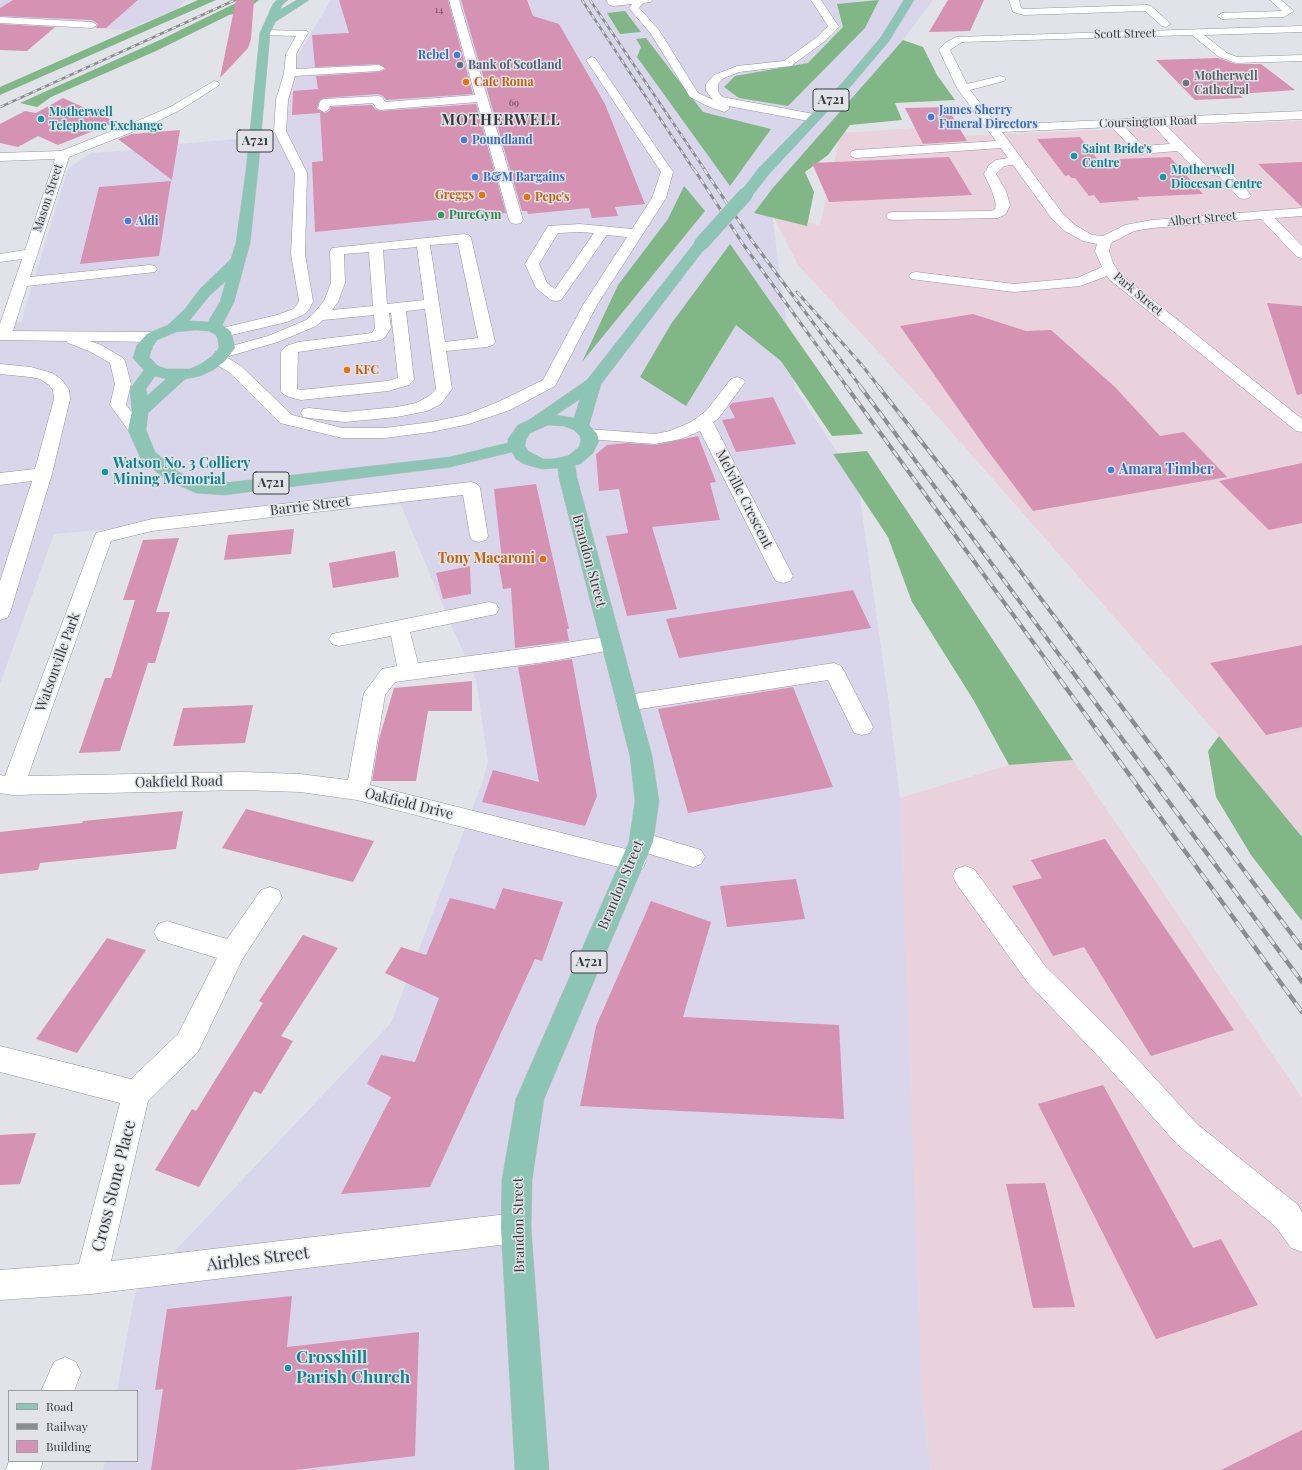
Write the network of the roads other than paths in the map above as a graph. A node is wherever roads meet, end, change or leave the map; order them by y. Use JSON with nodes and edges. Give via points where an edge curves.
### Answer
{"nodes":[{"id":1,"x":284,"y":0,"type":"edge"},
{"id":2,"x":304,"y":0,"type":"edge"},
{"id":3,"x":454,"y":0,"type":"edge"},
{"id":4,"x":611,"y":0,"type":"edge"},
{"id":5,"x":816,"y":0,"type":"edge"},
{"id":6,"x":909,"y":0,"type":"edge"},
{"id":7,"x":1014,"y":0,"type":"edge"},
{"id":8,"x":1276,"y":0,"type":"edge"},
{"id":9,"x":643,"y":1,"type":"edge"},
{"id":10,"x":1117,"y":9,"type":"junction"},
{"id":11,"x":1213,"y":17,"type":"dead end"},
{"id":12,"x":0,"y":20,"type":"edge"},
{"id":13,"x":1131,"y":23,"type":"dead end"},
{"id":14,"x":92,"y":25,"type":"dead end"},
{"id":15,"x":266,"y":28,"type":"junction"},
{"id":16,"x":1302,"y":29,"type":"edge"},
{"id":17,"x":1194,"y":32,"type":"junction"},
{"id":18,"x":1178,"y":33,"type":"junction"},
{"id":19,"x":1042,"y":36,"type":"junction"},
{"id":20,"x":1049,"y":45,"type":"dead end"},
{"id":21,"x":1302,"y":58,"type":"edge"},
{"id":22,"x":591,"y":60,"type":"dead end"},
{"id":23,"x":379,"y":68,"type":"dead end"},
{"id":24,"x":290,"y":73,"type":"junction"},
{"id":25,"x":1000,"y":79,"type":"dead end"},
{"id":26,"x":214,"y":84,"type":"dead end"},
{"id":27,"x":963,"y":88,"type":"junction"},
{"id":28,"x":482,"y":98,"type":"junction"},
{"id":29,"x":324,"y":108,"type":"dead end"},
{"id":30,"x":1302,"y":115,"type":"edge"},
{"id":31,"x":812,"y":121,"type":"junction"},
{"id":32,"x":1157,"y":122,"type":"junction"},
{"id":33,"x":1115,"y":123,"type":"junction"},
{"id":34,"x":994,"y":129,"type":"junction"},
{"id":35,"x":1005,"y":144,"type":"junction"},
{"id":36,"x":1180,"y":147,"type":"junction"},
{"id":37,"x":856,"y":154,"type":"dead end"},
{"id":38,"x":63,"y":155,"type":"junction"},
{"id":39,"x":0,"y":157,"type":"edge"},
{"id":40,"x":1017,"y":160,"type":"junction"},
{"id":41,"x":1244,"y":195,"type":"dead end"},
{"id":42,"x":1302,"y":212,"type":"edge"},
{"id":43,"x":1263,"y":214,"type":"junction"},
{"id":44,"x":893,"y":216,"type":"dead end"},
{"id":45,"x":516,"y":220,"type":"dead end"},
{"id":46,"x":603,"y":230,"type":"junction"},
{"id":47,"x":636,"y":234,"type":"junction"},
{"id":48,"x":1105,"y":241,"type":"junction"},
{"id":49,"x":423,"y":242,"type":"junction"},
{"id":50,"x":376,"y":247,"type":"junction"},
{"id":51,"x":30,"y":254,"type":"junction"},
{"id":52,"x":1302,"y":254,"type":"edge"},
{"id":53,"x":0,"y":258,"type":"edge"},
{"id":54,"x":239,"y":260,"type":"junction"},
{"id":55,"x":150,"y":269,"type":"dead end"},
{"id":56,"x":1110,"y":269,"type":"junction"},
{"id":57,"x":916,"y":276,"type":"dead end"},
{"id":58,"x":22,"y":282,"type":"junction"},
{"id":59,"x":431,"y":304,"type":"junction"},
{"id":60,"x":398,"y":307,"type":"junction"},
{"id":61,"x":381,"y":309,"type":"junction"},
{"id":62,"x":319,"y":316,"type":"junction"},
{"id":63,"x":173,"y":328,"type":"junction"},
{"id":64,"x":218,"y":329,"type":"junction"},
{"id":65,"x":2,"y":335,"type":"edge"},
{"id":66,"x":60,"y":335,"type":"junction"},
{"id":67,"x":152,"y":337,"type":"junction"},
{"id":68,"x":437,"y":347,"type":"junction"},
{"id":69,"x":220,"y":356,"type":"junction"},
{"id":70,"x":152,"y":369,"type":"junction"},
{"id":71,"x":0,"y":370,"type":"edge"},
{"id":72,"x":180,"y":375,"type":"junction"},
{"id":73,"x":737,"y":382,"type":"dead end"},
{"id":74,"x":593,"y":383,"type":"junction"},
{"id":75,"x":410,"y":392,"type":"dead end"},
{"id":76,"x":140,"y":411,"type":"junction"},
{"id":77,"x":307,"y":413,"type":"junction"},
{"id":78,"x":286,"y":418,"type":"junction"},
{"id":79,"x":704,"y":421,"type":"junction"},
{"id":80,"x":533,"y":424,"type":"junction"},
{"id":81,"x":1302,"y":427,"type":"edge"},
{"id":82,"x":137,"y":430,"type":"junction"},
{"id":83,"x":584,"y":430,"type":"junction"},
{"id":84,"x":516,"y":446,"type":"junction"},
{"id":85,"x":566,"y":462,"type":"junction"},
{"id":86,"x":43,"y":474,"type":"junction"},
{"id":87,"x":0,"y":479,"type":"edge"},
{"id":88,"x":479,"y":536,"type":"dead end"},
{"id":89,"x":104,"y":537,"type":"joint"},
{"id":90,"x":783,"y":576,"type":"dead end"},
{"id":91,"x":489,"y":609,"type":"dead end"},
{"id":92,"x":0,"y":613,"type":"edge"},
{"id":93,"x":399,"y":627,"type":"junction"},
{"id":94,"x":339,"y":639,"type":"dead end"},
{"id":95,"x":610,"y":643,"type":"junction"},
{"id":96,"x":409,"y":672,"type":"junction"},
{"id":97,"x":627,"y":703,"type":"junction"},
{"id":98,"x":862,"y":727,"type":"dead end"},
{"id":99,"x":7,"y":785,"type":"edge"},
{"id":100,"x":357,"y":791,"type":"junction"},
{"id":101,"x":637,"y":851,"type":"junction"},
{"id":102,"x":693,"y":857,"type":"dead end"},
{"id":103,"x":966,"y":876,"type":"dead end"},
{"id":104,"x":270,"y":898,"type":"dead end"},
{"id":105,"x":166,"y":932,"type":"dead end"},
{"id":106,"x":233,"y":952,"type":"junction"},
{"id":107,"x":0,"y":1059,"type":"edge"},
{"id":108,"x":136,"y":1094,"type":"junction"},
{"id":109,"x":516,"y":1228,"type":"junction"},
{"id":110,"x":1302,"y":1238,"type":"edge"},
{"id":111,"x":91,"y":1279,"type":"junction"},
{"id":112,"x":0,"y":1286,"type":"edge"},
{"id":113,"x":532,"y":1470,"type":"edge"}],
"edges":[{"from":1,"to":15,"type":"main road","number":"A721","via":[[278,4]]},
{"from":2,"to":15,"type":"main road"},
{"from":3,"to":28,"type":"street"},
{"from":4,"to":9,"type":"street","via":[[613,3]]},
{"from":5,"to":31,"type":"street","via":[[834,27],[821,39],[787,64],[737,70],[718,77],[712,84],[712,91],[718,99]]},
{"from":6,"to":31,"type":"main road","number":"A721","via":[[885,39]]},
{"from":7,"to":10,"type":"street","via":[[1017,10],[1024,12]]},
{"from":8,"to":11,"type":"street","via":[[1289,11],[1284,14]]},
{"from":9,"to":31,"type":"street","via":[[634,8],[655,32],[694,95],[726,108]]},
{"from":10,"to":13,"type":"street"},
{"from":10,"to":18,"type":"street","via":[[1149,9],[1170,22]]},
{"from":12,"to":14,"type":"street"},
{"from":15,"to":24,"type":"street","via":[[304,33],[291,54]]},
{"from":15,"to":54,"type":"main road","number":"A721","via":[[252,170]]},
{"from":16,"to":17,"type":"street","name":"Scott Street"},
{"from":17,"to":18,"type":"street","name":"Scott Street"},
{"from":17,"to":21,"type":"street","via":[[1223,55],[1236,60]]},
{"from":18,"to":19,"type":"street","name":"Scott Street"},
{"from":19,"to":20,"type":"street"},
{"from":19,"to":27,"type":"street","name":"Scott Street","via":[[980,38],[960,40],[949,45],[944,50]]},
{"from":22,"to":47,"type":"street","via":[[667,172],[659,198]]},
{"from":23,"to":24,"type":"street"},
{"from":24,"to":64,"type":"street","via":[[282,100],[280,131],[301,173],[298,254],[306,301],[298,312],[282,319]]},
{"from":25,"to":27,"type":"street"},
{"from":26,"to":38,"type":"street","name":"Mason Street","via":[[176,108]]},
{"from":27,"to":34,"type":"street"},
{"from":28,"to":29,"type":"street","via":[[380,106],[378,99],[324,103]]},
{"from":28,"to":45,"type":"street"},
{"from":30,"to":32,"type":"street","name":"Coursington Road"},
{"from":31,"to":74,"type":"main road","number":"A721","bridge":true,"via":[[764,171],[701,244]]},
{"from":32,"to":33,"type":"street","name":"Coursington Road"},
{"from":32,"to":36,"type":"street"},
{"from":33,"to":34,"type":"street","name":"Coursington Road"},
{"from":33,"to":36,"type":"street","via":[[1140,150]]},
{"from":34,"to":35,"type":"street"},
{"from":35,"to":37,"type":"street"},
{"from":35,"to":40,"type":"street"},
{"from":36,"to":41,"type":"street","via":[[1204,170],[1223,174]]},
{"from":38,"to":39,"type":"street"},
{"from":38,"to":51,"type":"street","name":"Mason Street"},
{"from":40,"to":44,"type":"street","via":[[1000,163],[990,174],[999,191],[1002,211],[993,215]]},
{"from":40,"to":48,"type":"street","via":[[1058,217],[1070,228],[1088,238]]},
{"from":42,"to":43,"type":"street","name":"Albert Street"},
{"from":43,"to":48,"type":"street","name":"Albert Street","via":[[1152,224],[1130,228]]},
{"from":43,"to":52,"type":"street"},
{"from":46,"to":46,"type":"street","via":[[556,297],[541,285],[532,264],[553,229]]},
{"from":46,"to":47,"type":"street"},
{"from":47,"to":78,"type":"street","via":[[590,305],[549,383],[504,406],[469,419],[431,427],[385,433],[342,433]]},
{"from":48,"to":56,"type":"street","name":"Park Street","via":[[1102,250]]},
{"from":49,"to":50,"type":"street"},
{"from":49,"to":59,"type":"street"},
{"from":49,"to":68,"type":"street","via":[[464,238],[487,342]]},
{"from":50,"to":61,"type":"street"},
{"from":50,"to":62,"type":"street","via":[[337,251],[338,283],[331,302]]},
{"from":51,"to":53,"type":"street"},
{"from":51,"to":58,"type":"street","name":"Mason Street"},
{"from":54,"to":63,"type":"main road","via":[[205,292],[190,312]]},
{"from":54,"to":64,"type":"main road","number":"A721"},
{"from":55,"to":58,"type":"street"},
{"from":56,"to":57,"type":"street","via":[[1080,282],[1014,288]]},
{"from":56,"to":81,"type":"street","name":"Park Street","via":[[1116,277]]},
{"from":58,"to":65,"type":"street","name":"Mason Street"},
{"from":59,"to":60,"type":"street"},
{"from":59,"to":68,"type":"street"},
{"from":60,"to":61,"type":"street"},
{"from":60,"to":61,"type":"street","via":[[406,380],[399,384],[301,395],[289,391],[289,352],[298,347],[376,336],[383,328]]},
{"from":61,"to":62,"type":"street"},
{"from":62,"to":69,"type":"street","via":[[311,323]]},
{"from":63,"to":64,"type":"main road","via":[[196,324]]},
{"from":63,"to":67,"type":"main road"},
{"from":64,"to":69,"type":"main road","via":[[227,348]]},
{"from":65,"to":66,"type":"street"},
{"from":66,"to":67,"type":"street"},
{"from":66,"to":82,"type":"street","via":[[95,348],[117,361],[123,384],[118,405]]},
{"from":67,"to":70,"type":"main road","via":[[145,345],[141,358]]},
{"from":68,"to":77,"type":"street","via":[[444,389],[436,400],[421,407],[377,415]]},
{"from":69,"to":72,"type":"main road","via":[[207,367]]},
{"from":69,"to":78,"type":"street"},
{"from":70,"to":72,"type":"main road","via":[[165,374]]},
{"from":70,"to":76,"type":"main road","via":[[138,389]]},
{"from":71,"to":86,"type":"street","via":[[31,372],[46,376],[61,390],[62,399]]},
{"from":72,"to":76,"type":"main road"},
{"from":73,"to":79,"type":"street","via":[[712,415]]},
{"from":74,"to":80,"type":"main road","number":"A721"},
{"from":74,"to":83,"type":"main road","number":"A721"},
{"from":75,"to":77,"type":"street","via":[[405,397],[391,401]]},
{"from":76,"to":82,"type":"main road"},
{"from":77,"to":78,"type":"street"},
{"from":79,"to":83,"type":"street","via":[[675,435],[654,439]]},
{"from":79,"to":90,"type":"street","name":"Melville Crescent"},
{"from":80,"to":83,"type":"main road","via":[[559,420]]},
{"from":80,"to":84,"type":"main road","number":"A721","via":[[524,429],[517,439]]},
{"from":82,"to":84,"type":"main road","number":"A721","via":[[147,455],[171,475],[196,487],[224,489],[450,462]]},
{"from":83,"to":85,"type":"main road","number":"A721","via":[[590,441],[587,449],[578,457]]},
{"from":84,"to":85,"type":"main road","number":"A721","via":[[522,455],[542,464]]},
{"from":85,"to":95,"type":"main road","name":"Brandon Street","number":"A721"},
{"from":86,"to":87,"type":"street"},
{"from":86,"to":92,"type":"street"},
{"from":88,"to":89,"type":"street","name":"Barrie Street","via":[[471,488],[152,525]]},
{"from":89,"to":99,"type":"street","name":"Watsonville Park"},
{"from":91,"to":93,"type":"street"},
{"from":93,"to":94,"type":"street"},
{"from":93,"to":96,"type":"street"},
{"from":95,"to":96,"type":"street","name":"Oakfield Drive"},
{"from":95,"to":97,"type":"main road","name":"Brandon Street","number":"A721"},
{"from":96,"to":100,"type":"street","name":"Oakfield Drive","via":[[389,675],[375,693]]},
{"from":97,"to":98,"type":"street","via":[[834,671]]},
{"from":97,"to":101,"type":"main road","name":"Brandon Street","number":"A721","via":[[641,756],[647,801]]},
{"from":99,"to":100,"type":"street","name":"Oakfield Road","via":[[243,781],[300,783]]},
{"from":100,"to":101,"type":"street","name":"Oakfield Drive"},
{"from":101,"to":102,"type":"street","name":"Oakfield Drive"},
{"from":101,"to":109,"type":"main road","name":"Brandon Street","number":"A721","via":[[530,1099],[517,1180]]},
{"from":103,"to":110,"type":"street","via":[[1037,975],[1109,1048],[1187,1134],[1287,1216]]},
{"from":104,"to":106,"type":"street"},
{"from":105,"to":106,"type":"street"},
{"from":106,"to":108,"type":"street","via":[[188,1044]]},
{"from":107,"to":108,"type":"street"},
{"from":108,"to":111,"type":"street","name":"Cross Stone Place"},
{"from":109,"to":111,"type":"street","name":"Airbles Street"},
{"from":109,"to":113,"type":"main road","name":"Brandon Street","number":"A721"},
{"from":111,"to":112,"type":"street","name":"Airbles Street"}]}
